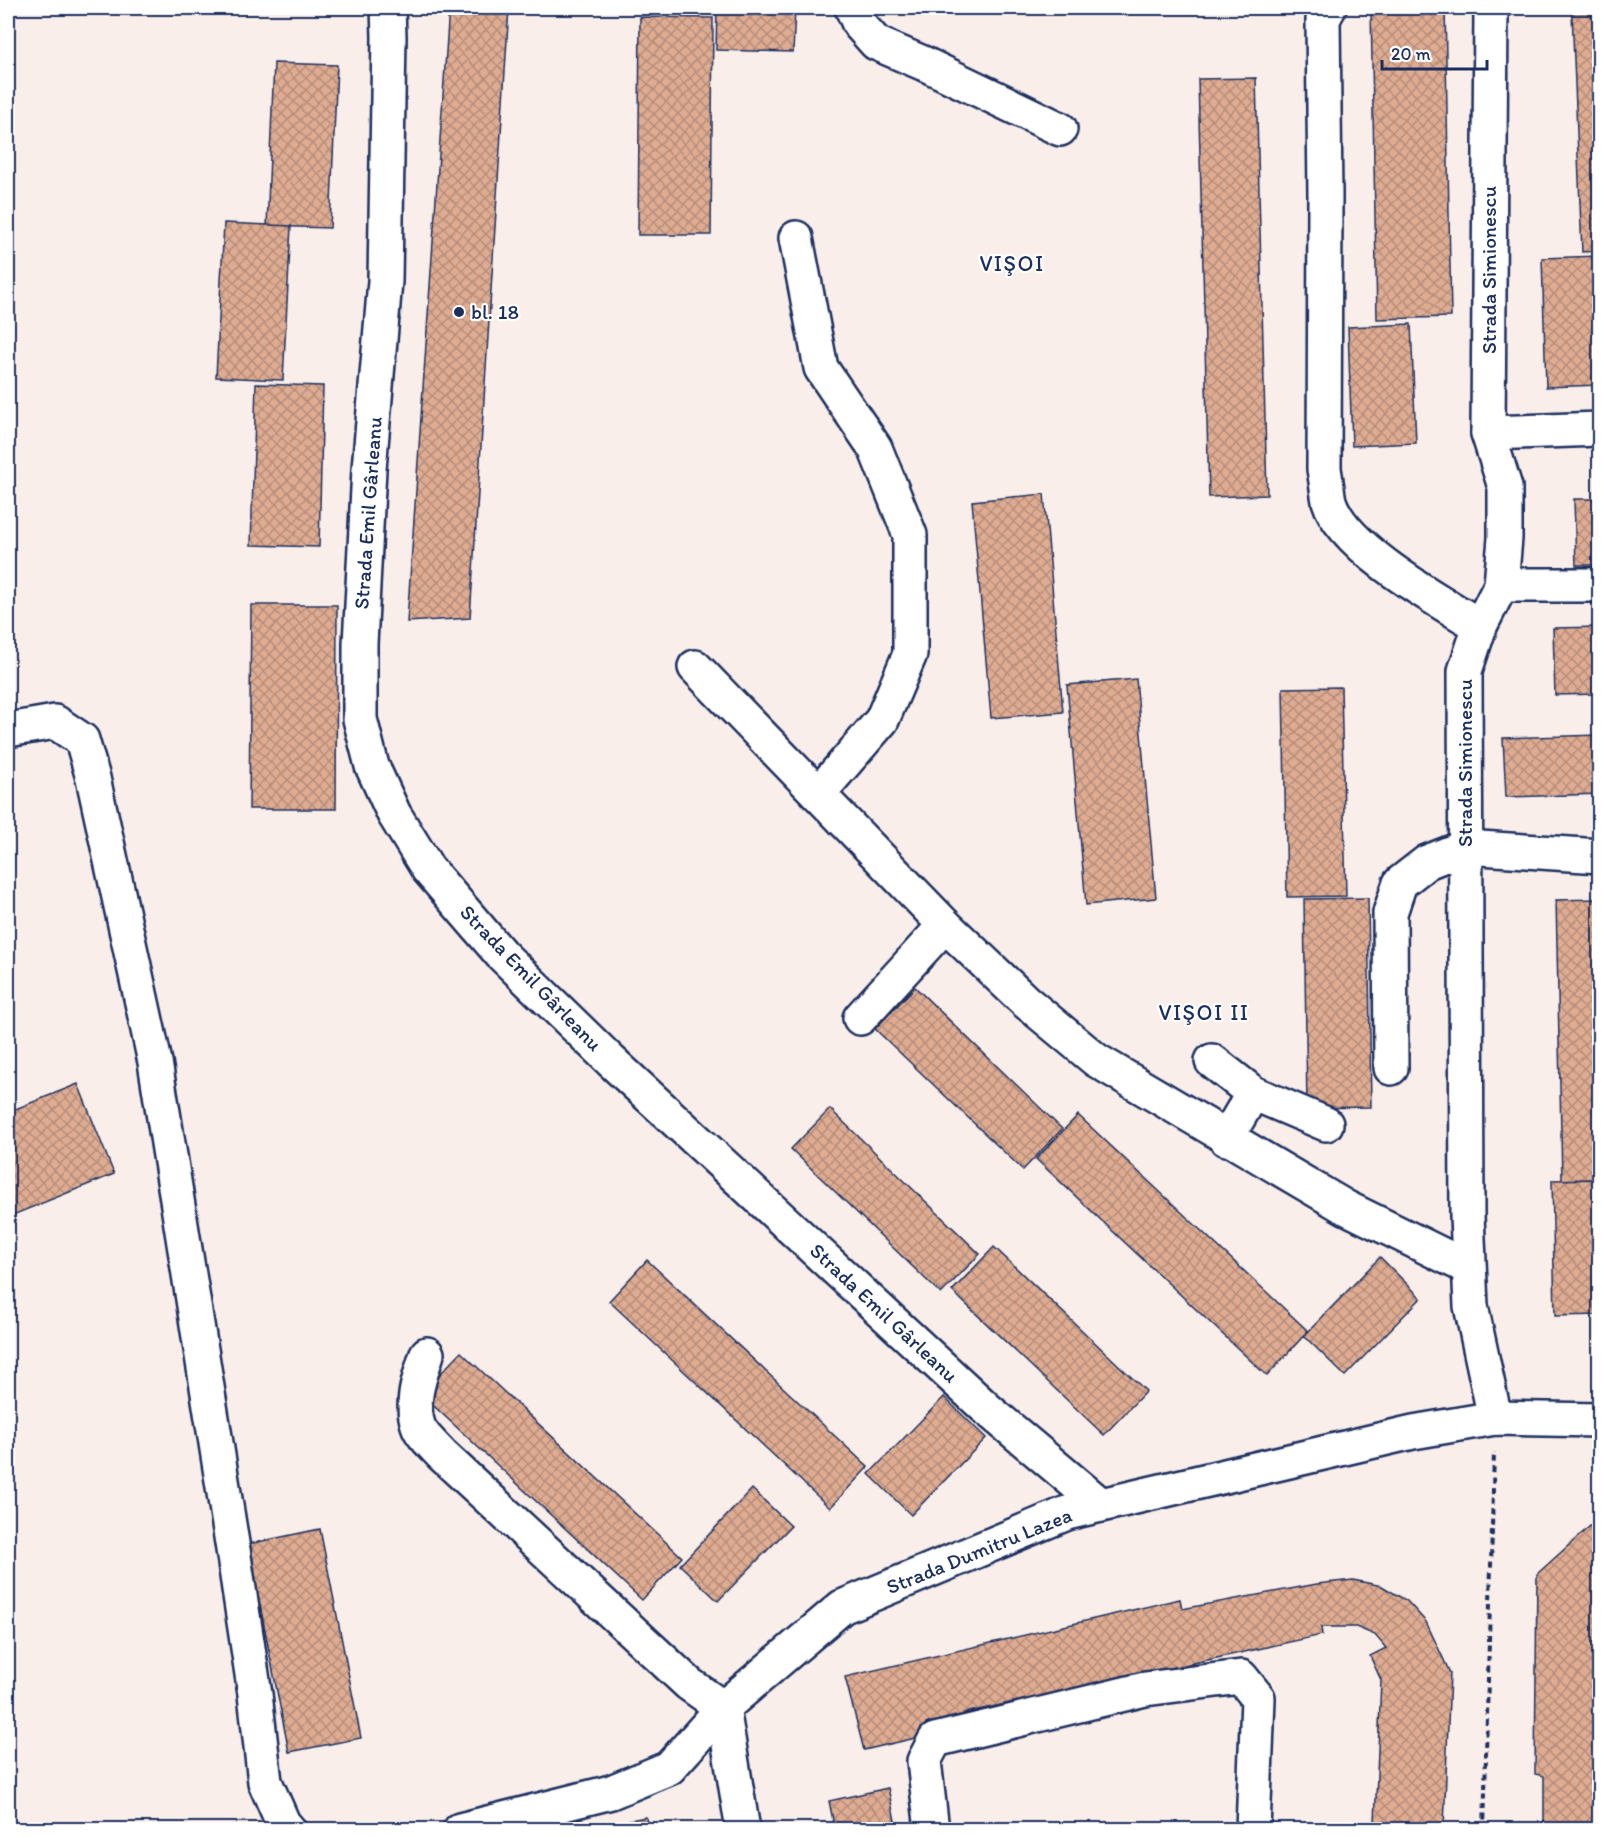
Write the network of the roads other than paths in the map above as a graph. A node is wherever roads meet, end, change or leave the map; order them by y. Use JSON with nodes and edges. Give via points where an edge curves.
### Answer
{"nodes":[{"id":1,"x":388,"y":8,"type":"edge"},
{"id":2,"x":852,"y":8,"type":"edge"},
{"id":3,"x":1329,"y":8,"type":"edge"},
{"id":4,"x":1491,"y":8,"type":"edge"},
{"id":5,"x":1060,"y":129,"type":"dead end"},
{"id":6,"x":796,"y":238,"type":"dead end"},
{"id":7,"x":1599,"y":429,"type":"edge"},
{"id":8,"x":1488,"y":433,"type":"junction"},
{"id":9,"x":1501,"y":585,"type":"junction"},
{"id":10,"x":1599,"y":585,"type":"edge"},
{"id":11,"x":1480,"y":626,"type":"junction"},
{"id":12,"x":695,"y":667,"type":"dead end"},
{"id":13,"x":8,"y":730,"type":"edge"},
{"id":14,"x":818,"y":794,"type":"junction"},
{"id":15,"x":1465,"y":847,"type":"junction"},
{"id":16,"x":1599,"y":856,"type":"edge"},
{"id":17,"x":945,"y":925,"type":"junction"},
{"id":18,"x":860,"y":1018,"type":"dead end"},
{"id":19,"x":1212,"y":1061,"type":"dead end"},
{"id":20,"x":1391,"y":1068,"type":"dead end"},
{"id":21,"x":1253,"y":1093,"type":"junction"},
{"id":22,"x":1326,"y":1124,"type":"dead end"},
{"id":23,"x":1226,"y":1139,"type":"junction"},
{"id":24,"x":1469,"y":1269,"type":"junction"},
{"id":25,"x":427,"y":1354,"type":"dead end"},
{"id":26,"x":1495,"y":1418,"type":"junction"},
{"id":27,"x":1599,"y":1420,"type":"edge"},
{"id":28,"x":1101,"y":1505,"type":"junction"},
{"id":29,"x":723,"y":1708,"type":"junction"},
{"id":30,"x":511,"y":1823,"type":"edge"},
{"id":31,"x":289,"y":1830,"type":"edge"},
{"id":32,"x":460,"y":1830,"type":"edge"},
{"id":33,"x":743,"y":1830,"type":"edge"},
{"id":34,"x":932,"y":1830,"type":"edge"},
{"id":35,"x":1253,"y":1830,"type":"edge"}],
"edges":[{"from":1,"to":28,"type":"street","name":"Strada Emil Gârleanu","via":[[385,281],[369,469],[360,719],[372,766],[394,814],[428,868],[509,962],[987,1409]]},
{"from":2,"to":5,"type":"street","via":[[859,24],[876,43]]},
{"from":3,"to":11,"type":"street","via":[[1323,19],[1324,469],[1330,502],[1339,519],[1367,550]]},
{"from":4,"to":8,"type":"street","name":"Strada Simionescu"},
{"from":6,"to":14,"type":"street","via":[[821,368],[875,448],[910,535],[910,654],[882,720]]},
{"from":7,"to":8,"type":"street"},
{"from":8,"to":9,"type":"street","name":"Strada Simionescu","via":[[1505,487]]},
{"from":9,"to":10,"type":"street"},
{"from":9,"to":11,"type":"street","name":"Strada Simionescu"},
{"from":11,"to":15,"type":"street","name":"Strada Simionescu","via":[[1465,671]]},
{"from":12,"to":14,"type":"street"},
{"from":13,"to":31,"type":"street","via":[[55,722],[82,740],[93,778],[154,1062],[255,1694],[265,1782]]},
{"from":14,"to":17,"type":"street"},
{"from":15,"to":16,"type":"street"},
{"from":15,"to":20,"type":"street","via":[[1427,862],[1400,883],[1390,913]]},
{"from":15,"to":24,"type":"street","name":"Strada Simionescu"},
{"from":17,"to":18,"type":"street"},
{"from":17,"to":23,"type":"street","via":[[1025,1001],[1096,1060]]},
{"from":19,"to":21,"type":"street"},
{"from":21,"to":22,"type":"street"},
{"from":21,"to":23,"type":"street"},
{"from":23,"to":24,"type":"street","via":[[1344,1207]]},
{"from":24,"to":26,"type":"street","name":"Strada Simionescu","via":[[1471,1306]]},
{"from":25,"to":29,"type":"street","via":[[417,1385],[418,1427],[442,1455],[655,1653]]},
{"from":26,"to":27,"type":"street","name":"Strada Dumitru Lazea"},
{"from":26,"to":28,"type":"street","name":"Strada Dumitru Lazea","via":[[1413,1432]]},
{"from":28,"to":29,"type":"street","name":"Strada Dumitru Lazea","via":[[1067,1513],[842,1607]]},
{"from":29,"to":30,"type":"street","name":"Strada Dumitru Lazea","via":[[669,1768],[611,1792]]},
{"from":29,"to":33,"type":"street"},
{"from":30,"to":32,"type":"street","name":"Strada Dumitru Lazea"},
{"from":34,"to":35,"type":"street","via":[[924,1761],[935,1740],[1145,1689],[1241,1677],[1258,1698]]}]}
